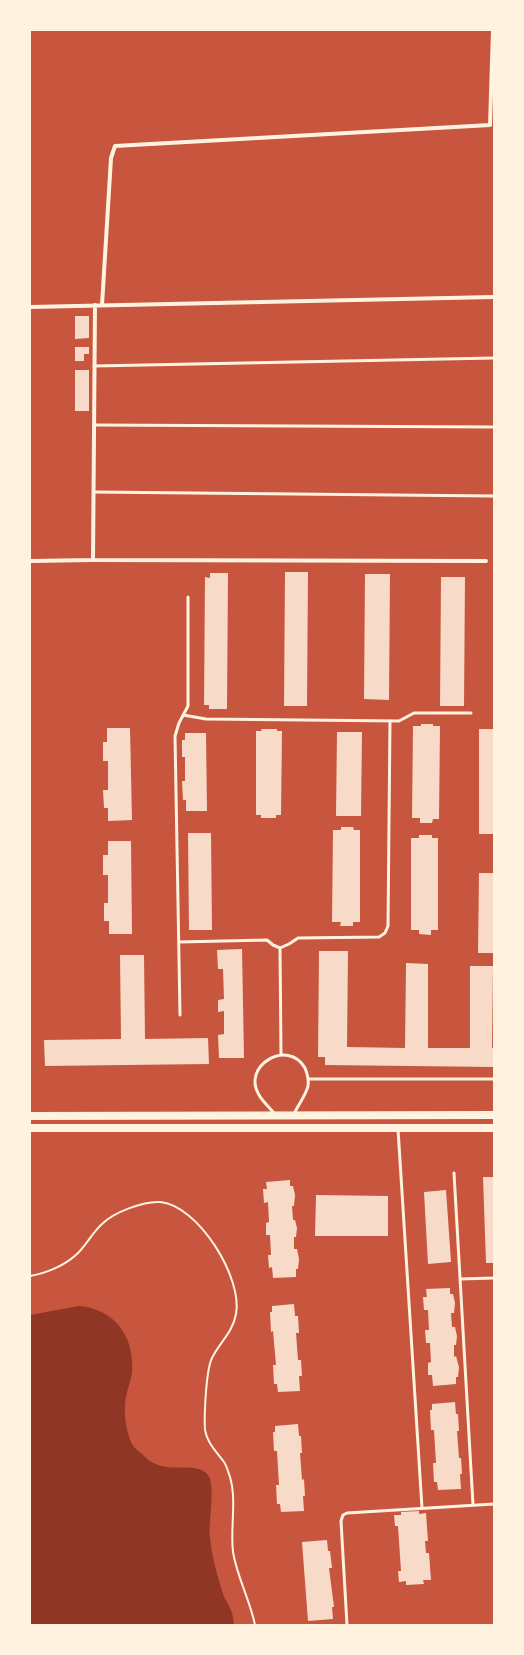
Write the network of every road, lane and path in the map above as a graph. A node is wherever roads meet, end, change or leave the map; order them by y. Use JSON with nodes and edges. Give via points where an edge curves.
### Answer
{"nodes":[{"id":1,"x":493,"y":32,"type":"edge"},
{"id":2,"x":494,"y":297,"type":"edge"},
{"id":3,"x":95,"y":305,"type":"junction"},
{"id":4,"x":102,"y":305,"type":"junction"},
{"id":5,"x":30,"y":307,"type":"edge"},
{"id":6,"x":494,"y":358,"type":"edge"},
{"id":7,"x":94,"y":366,"type":"junction"},
{"id":8,"x":94,"y":425,"type":"junction"},
{"id":9,"x":494,"y":427,"type":"edge"},
{"id":10,"x":94,"y":492,"type":"junction"},
{"id":11,"x":494,"y":496,"type":"edge"},
{"id":12,"x":93,"y":560,"type":"junction"},
{"id":13,"x":30,"y":561,"type":"edge"},
{"id":14,"x":486,"y":561,"type":"dead end"},
{"id":15,"x":188,"y":597,"type":"dead end"},
{"id":16,"x":471,"y":713,"type":"dead end"},
{"id":17,"x":183,"y":715,"type":"junction"},
{"id":18,"x":390,"y":721,"type":"junction"},
{"id":19,"x":179,"y":942,"type":"junction"},
{"id":20,"x":280,"y":948,"type":"junction"},
{"id":21,"x":180,"y":1015,"type":"dead end"},
{"id":22,"x":281,"y":1055,"type":"junction"},
{"id":23,"x":308,"y":1079,"type":"junction"},
{"id":24,"x":494,"y":1079,"type":"edge"},
{"id":25,"x":276,"y":1115,"type":"junction"},
{"id":26,"x":293,"y":1115,"type":"junction"},
{"id":27,"x":494,"y":1115,"type":"edge"},
{"id":28,"x":30,"y":1116,"type":"edge"},
{"id":29,"x":30,"y":1128,"type":"edge"},
{"id":30,"x":398,"y":1128,"type":"junction"},
{"id":31,"x":494,"y":1128,"type":"edge"},
{"id":32,"x":454,"y":1173,"type":"dead end"},
{"id":33,"x":30,"y":1276,"type":"edge"},
{"id":34,"x":494,"y":1278,"type":"edge"},
{"id":35,"x":460,"y":1279,"type":"junction"},
{"id":36,"x":494,"y":1504,"type":"edge"},
{"id":37,"x":473,"y":1505,"type":"junction"},
{"id":38,"x":422,"y":1508,"type":"junction"},
{"id":39,"x":255,"y":1625,"type":"edge"},
{"id":40,"x":347,"y":1625,"type":"edge"}],
"edges":[{"from":1,"to":4,"type":"street","via":[[490,125],[115,146],[111,158]]},
{"from":2,"to":4,"type":"street"},
{"from":3,"to":4,"type":"street"},
{"from":3,"to":5,"type":"street"},
{"from":3,"to":7,"type":"street"},
{"from":6,"to":7,"type":"lane"},
{"from":7,"to":8,"type":"street"},
{"from":8,"to":9,"type":"lane"},
{"from":8,"to":10,"type":"street"},
{"from":10,"to":11,"type":"lane"},
{"from":10,"to":12,"type":"street"},
{"from":12,"to":13,"type":"street"},
{"from":12,"to":14,"type":"street"},
{"from":15,"to":17,"type":"lane","via":[[188,706]]},
{"from":16,"to":18,"type":"lane","via":[[414,713],[398,721]]},
{"from":17,"to":18,"type":"lane","via":[[206,719]]},
{"from":17,"to":19,"type":"lane","via":[[175,736]]},
{"from":18,"to":20,"type":"lane","via":[[388,926],[385,933],[379,938],[298,938]]},
{"from":19,"to":20,"type":"lane","via":[[266,940]]},
{"from":19,"to":21,"type":"lane"},
{"from":20,"to":22,"type":"lane"},
{"from":22,"to":23,"type":"lane","via":[[288,1055],[299,1061],[307,1072]]},
{"from":22,"to":25,"type":"lane","via":[[264,1061],[255,1080],[258,1094]]},
{"from":23,"to":24,"type":"lane"},
{"from":23,"to":26,"type":"lane","via":[[308,1086]]},
{"from":25,"to":26,"type":"main road"},
{"from":25,"to":28,"type":"main road"},
{"from":26,"to":27,"type":"main road"},
{"from":29,"to":30,"type":"main road"},
{"from":30,"to":31,"type":"main road"},
{"from":30,"to":38,"type":"lane"},
{"from":32,"to":35,"type":"lane"},
{"from":33,"to":39,"type":"path","via":[[66,1262],[78,1253],[103,1223],[122,1211],[159,1202],[183,1210],[199,1224],[218,1250],[234,1286],[237,1312],[231,1329],[211,1359],[206,1431],[209,1442],[225,1464],[230,1478],[233,1496],[233,1553]]},
{"from":34,"to":35,"type":"lane"},
{"from":35,"to":37,"type":"lane"},
{"from":36,"to":37,"type":"lane"},
{"from":37,"to":38,"type":"lane"},
{"from":38,"to":40,"type":"lane","via":[[347,1513],[342,1516]]}]}
